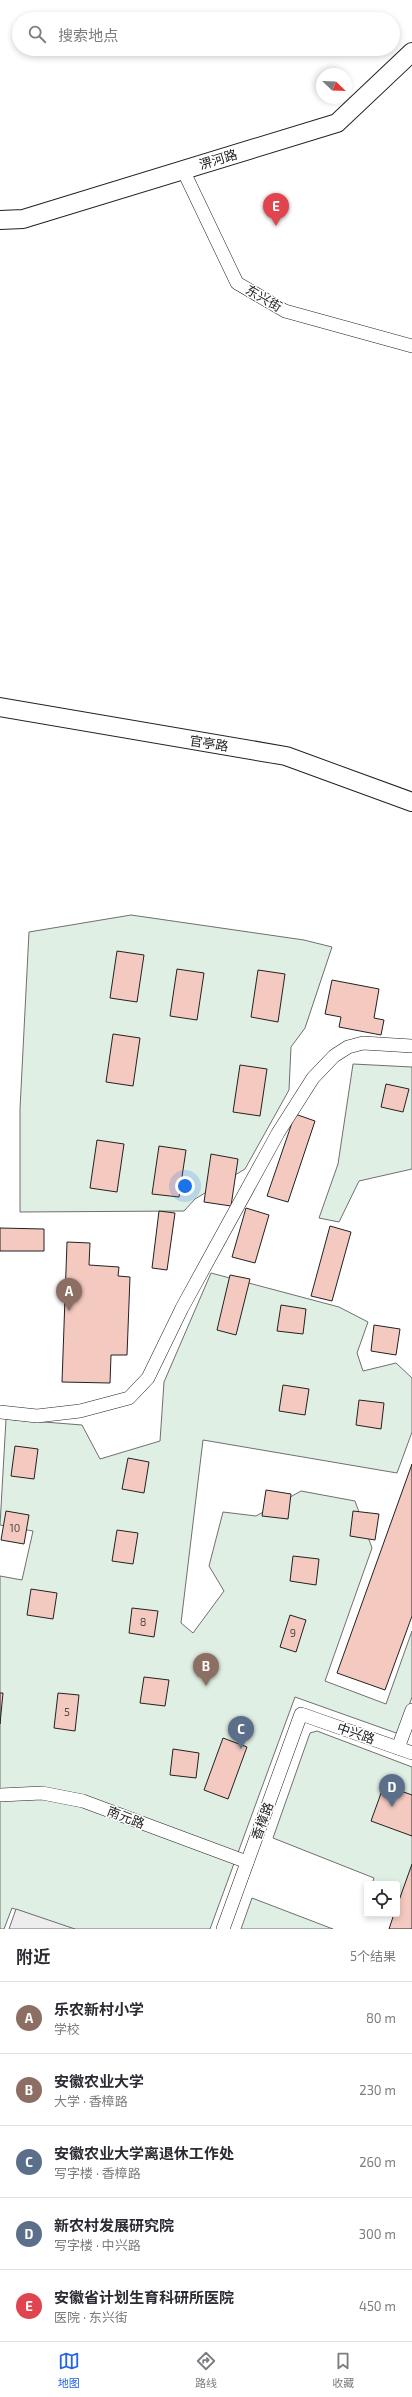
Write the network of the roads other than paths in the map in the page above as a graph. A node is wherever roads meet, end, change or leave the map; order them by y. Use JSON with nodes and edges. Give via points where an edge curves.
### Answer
{"nodes":[{"id":1,"x":412,"y":52,"type":"edge"},
{"id":2,"x":183,"y":170,"type":"junction"},
{"id":3,"x":0,"y":220,"type":"edge"},
{"id":4,"x":412,"y":346,"type":"edge"},
{"id":5,"x":0,"y":707,"type":"edge"},
{"id":6,"x":412,"y":802,"type":"edge"},
{"id":7,"x":412,"y":1046,"type":"edge"},
{"id":8,"x":0,"y":1412,"type":"edge"},
{"id":9,"x":412,"y":1710,"type":"edge"},
{"id":10,"x":301,"y":1714,"type":"joint"},
{"id":11,"x":398,"y":1748,"type":"junction"},
{"id":12,"x":412,"y":1753,"type":"edge"},
{"id":13,"x":0,"y":1795,"type":"edge"},
{"id":14,"x":247,"y":1862,"type":"junction"},
{"id":15,"x":223,"y":1929,"type":"edge"}],
"edges":[{"from":1,"to":2,"type":"street","name":"淠河路","via":[[338,123]]},
{"from":2,"to":3,"type":"street","name":"淠河路","via":[[23,219]]},
{"from":2,"to":4,"type":"street","name":"东兴街","via":[[237,283],[285,311]]},
{"from":5,"to":6,"type":"street","name":"官亭路","via":[[286,756]]},
{"from":7,"to":8,"type":"street","via":[[363,1043],[348,1046],[334,1056],[313,1078],[274,1140],[182,1308],[148,1378],[128,1398],[80,1411],[37,1416]]},
{"from":9,"to":11,"type":"street"},
{"from":10,"to":11,"type":"street","name":"中兴路"},
{"from":10,"to":14,"type":"street","name":"香樟路"},
{"from":11,"to":12,"type":"street","name":"中兴路"},
{"from":13,"to":14,"type":"street","name":"南元路","via":[[42,1793],[83,1801]]},
{"from":14,"to":15,"type":"street","name":"香樟路"}]}
